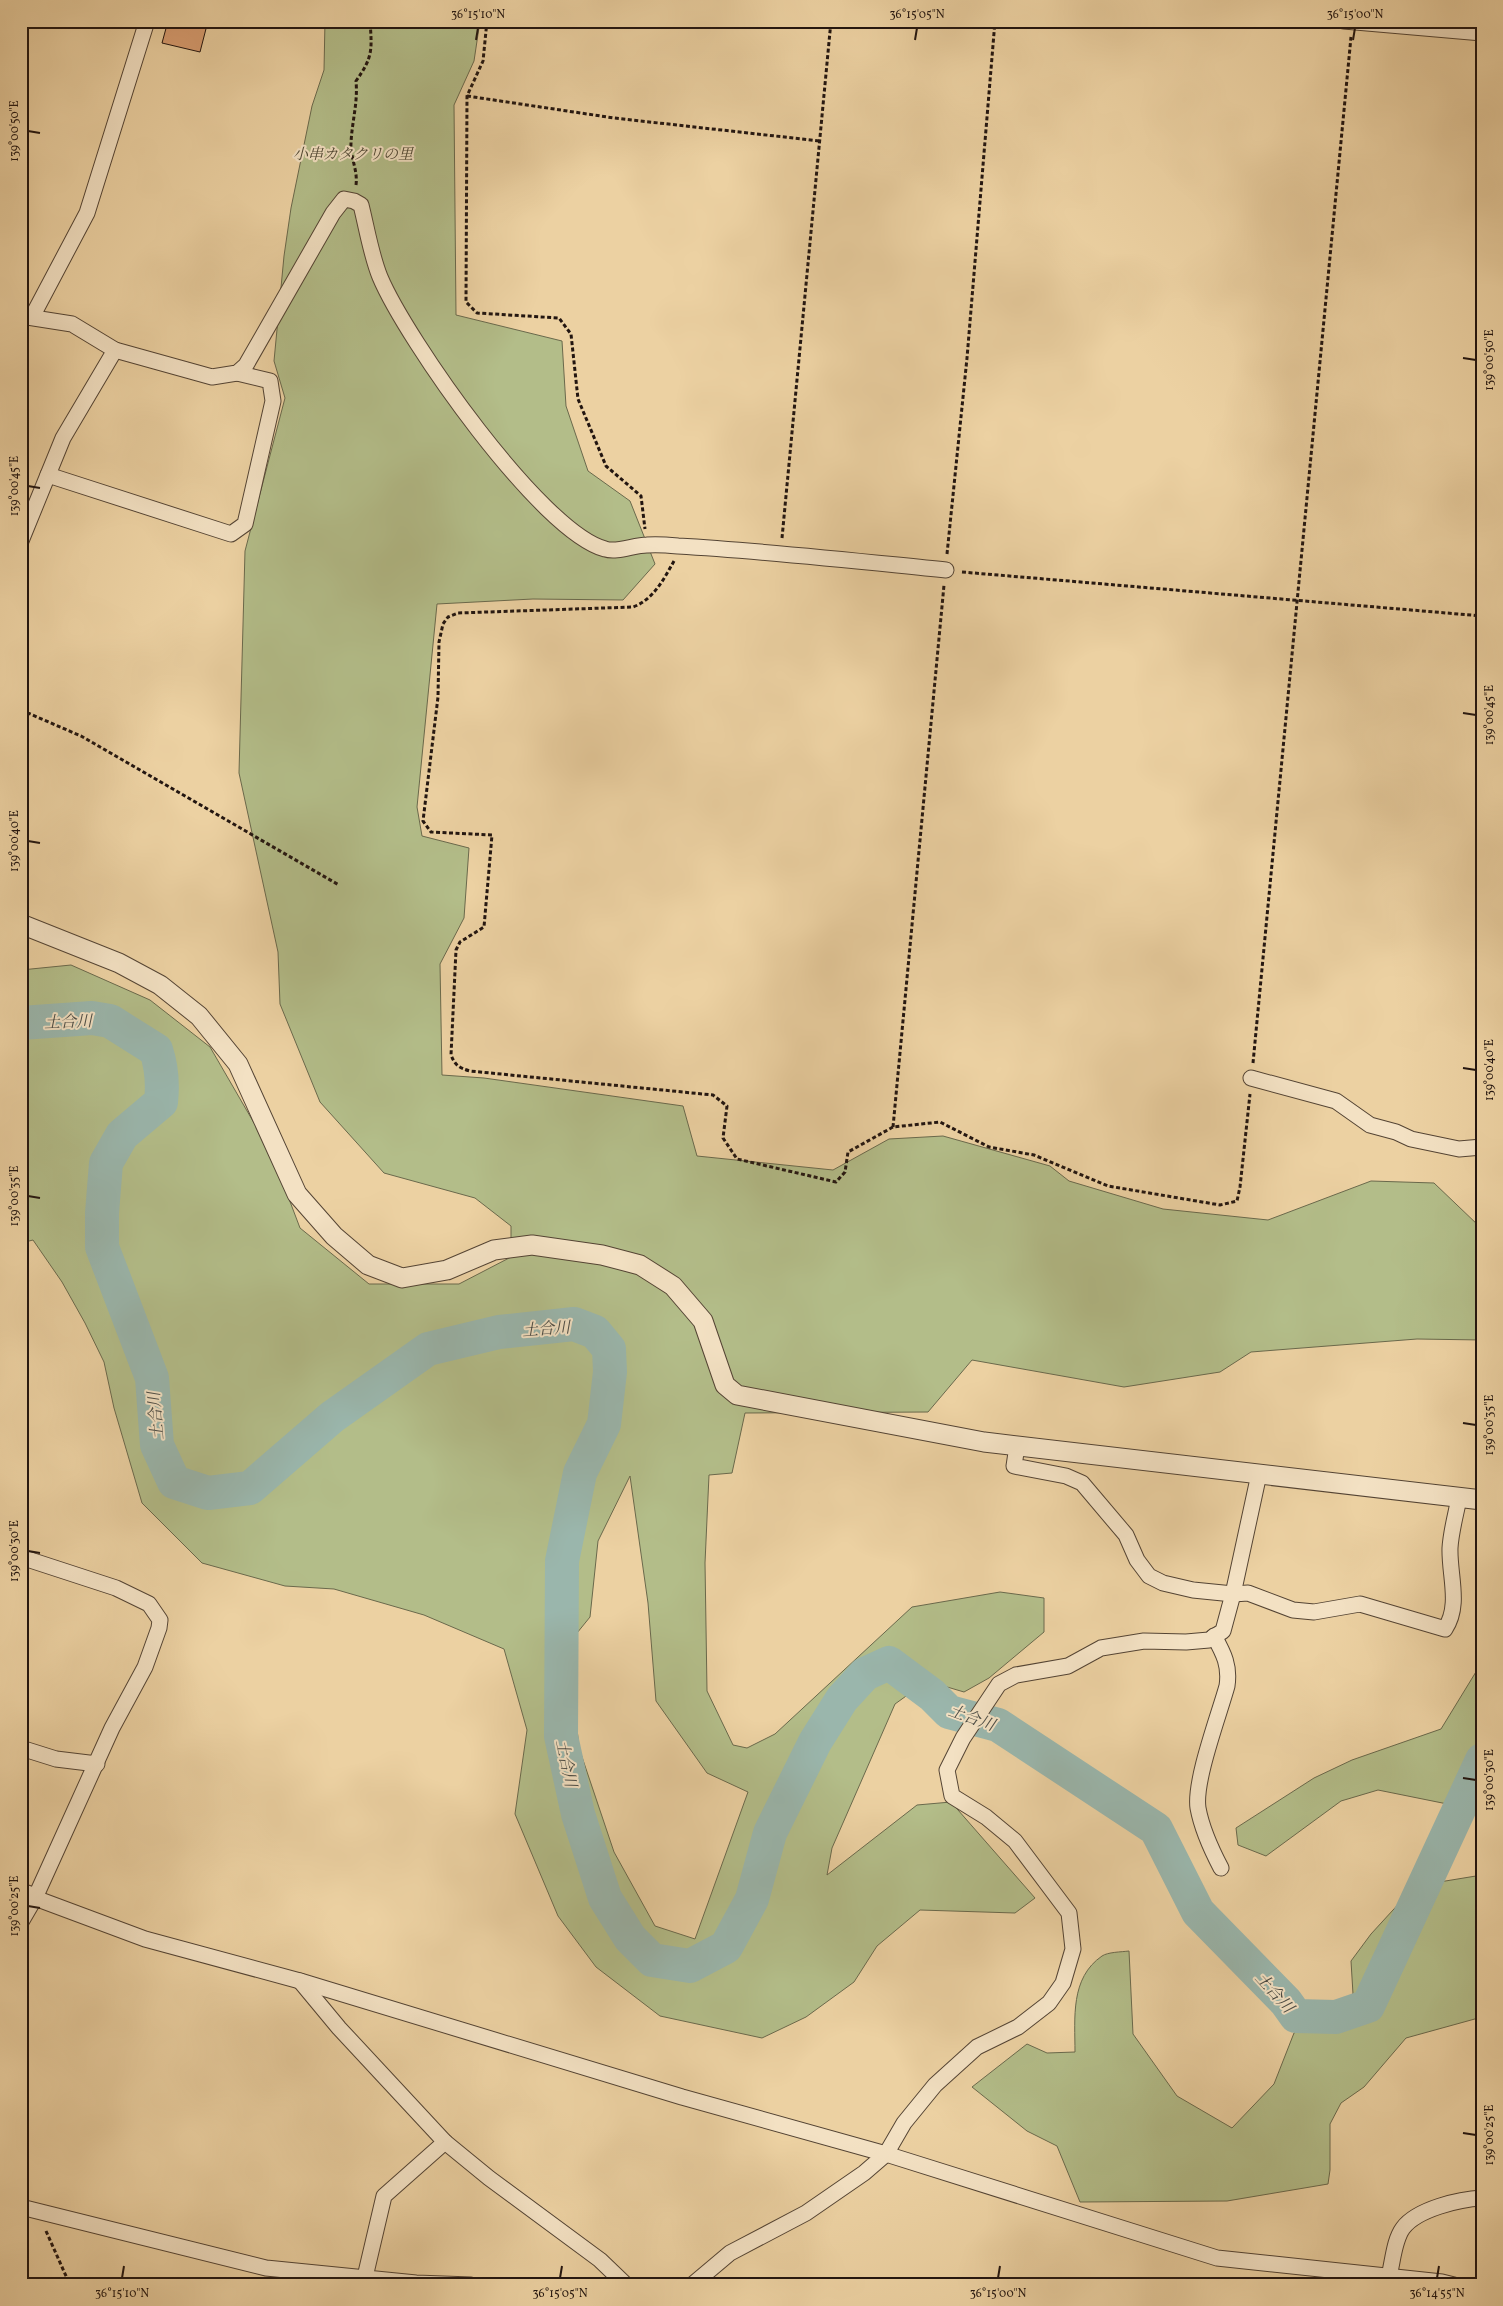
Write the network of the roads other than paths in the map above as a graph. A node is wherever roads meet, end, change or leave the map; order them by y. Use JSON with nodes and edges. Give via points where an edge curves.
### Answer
{"nodes":[{"id":1,"x":147,"y":21,"type":"edge"},
{"id":2,"x":1348,"y":22,"type":"edge"},
{"id":3,"x":1482,"y":34,"type":"edge"},
{"id":4,"x":27,"y":316,"type":"edge"},
{"id":5,"x":115,"y":350,"type":"junction"},
{"id":6,"x":237,"y":373,"type":"junction"},
{"id":7,"x":48,"y":475,"type":"junction"},
{"id":8,"x":21,"y":542,"type":"edge"},
{"id":9,"x":946,"y":570,"type":"road end"},
{"id":10,"x":21,"y":924,"type":"edge"},
{"id":11,"x":1251,"y":1078,"type":"road end"},
{"id":12,"x":1482,"y":1147,"type":"edge"},
{"id":13,"x":1017,"y":1446,"type":"junction"},
{"id":14,"x":1259,"y":1474,"type":"junction"},
{"id":15,"x":1459,"y":1498,"type":"junction"},
{"id":16,"x":1482,"y":1500,"type":"edge"},
{"id":17,"x":21,"y":1557,"type":"edge"},
{"id":18,"x":1233,"y":1594,"type":"junction"},
{"id":19,"x":1214,"y":1636,"type":"junction"},
{"id":20,"x":21,"y":1748,"type":"edge"},
{"id":21,"x":97,"y":1764,"type":"junction"},
{"id":22,"x":1222,"y":1868,"type":"dead end"},
{"id":23,"x":28,"y":1896,"type":"edge"},
{"id":24,"x":21,"y":1922,"type":"edge"},
{"id":25,"x":300,"y":1981,"type":"junction"},
{"id":26,"x":445,"y":2142,"type":"junction"},
{"id":27,"x":886,"y":2154,"type":"junction"},
{"id":28,"x":1482,"y":2198,"type":"edge"},
{"id":29,"x":21,"y":2207,"type":"edge"},
{"id":30,"x":1389,"y":2276,"type":"junction"},
{"id":31,"x":365,"y":2277,"type":"junction"},
{"id":32,"x":471,"y":2285,"type":"edge"},
{"id":33,"x":626,"y":2285,"type":"edge"},
{"id":34,"x":692,"y":2285,"type":"edge"},
{"id":35,"x":1454,"y":2285,"type":"edge"}],
"edges":[{"from":1,"to":4,"type":"street","via":[[87,213]]},
{"from":2,"to":3,"type":"street"},
{"from":4,"to":5,"type":"street","via":[[72,324]]},
{"from":5,"to":6,"type":"street","via":[[212,377]]},
{"from":5,"to":7,"type":"street","via":[[63,438]]},
{"from":6,"to":7,"type":"street","via":[[270,381],[273,401],[245,524],[231,534]]},
{"from":6,"to":9,"type":"street","via":[[246,365],[333,213],[344,199],[354,201],[361,205],[380,276],[404,324],[477,427],[529,493],[583,540],[606,550],[647,545],[677,546]]},
{"from":7,"to":8,"type":"street"},
{"from":10,"to":13,"type":"street","via":[[119,963],[160,985],[199,1016],[238,1064],[297,1194],[334,1236],[368,1265],[402,1278],[447,1270],[494,1250],[532,1245],[602,1255],[640,1265],[673,1286],[702,1322],[725,1385],[737,1395]]},
{"from":11,"to":12,"type":"street","via":[[1336,1101],[1370,1125],[1412,1139],[1459,1149]]},
{"from":13,"to":14,"type":"street"},
{"from":13,"to":18,"type":"street","via":[[1014,1466],[1066,1476],[1082,1483],[1126,1535],[1137,1560],[1149,1576],[1193,1590]]},
{"from":14,"to":15,"type":"street"},
{"from":14,"to":18,"type":"street"},
{"from":15,"to":16,"type":"street"},
{"from":15,"to":18,"type":"street","via":[[1450,1548],[1451,1620],[1445,1629],[1360,1604],[1314,1612],[1293,1610],[1248,1593]]},
{"from":17,"to":21,"type":"street","via":[[116,1588],[149,1604],[160,1620],[145,1667],[112,1728]]},
{"from":18,"to":19,"type":"street","via":[[1223,1631]]},
{"from":19,"to":22,"type":"street","via":[[1226,1658],[1229,1674],[1200,1779],[1198,1806],[1206,1841]]},
{"from":19,"to":27,"type":"street","via":[[1209,1640],[1144,1641],[1101,1648],[1068,1666],[1016,1675],[1000,1684],[963,1738],[947,1770],[952,1796],[1015,1842],[1069,1913],[1073,1949],[1064,1983],[1049,2003],[1018,2027],[977,2046],[935,2085],[904,2123]]},
{"from":20,"to":21,"type":"street","via":[[56,1759]]},
{"from":21,"to":23,"type":"street"},
{"from":23,"to":24,"type":"street"},
{"from":23,"to":25,"type":"street","via":[[145,1939]]},
{"from":25,"to":26,"type":"street"},
{"from":25,"to":27,"type":"street","via":[[682,2097]]},
{"from":26,"to":31,"type":"street","via":[[384,2196]]},
{"from":26,"to":33,"type":"street","via":[[600,2260]]},
{"from":27,"to":30,"type":"street","via":[[1217,2258]]},
{"from":27,"to":34,"type":"street","via":[[806,2213],[730,2253]]},
{"from":28,"to":30,"type":"street","via":[[1463,2199],[1420,2214],[1403,2227]]},
{"from":29,"to":31,"type":"street","via":[[266,2268]]},
{"from":30,"to":35,"type":"street"},
{"from":31,"to":32,"type":"street"}]}
